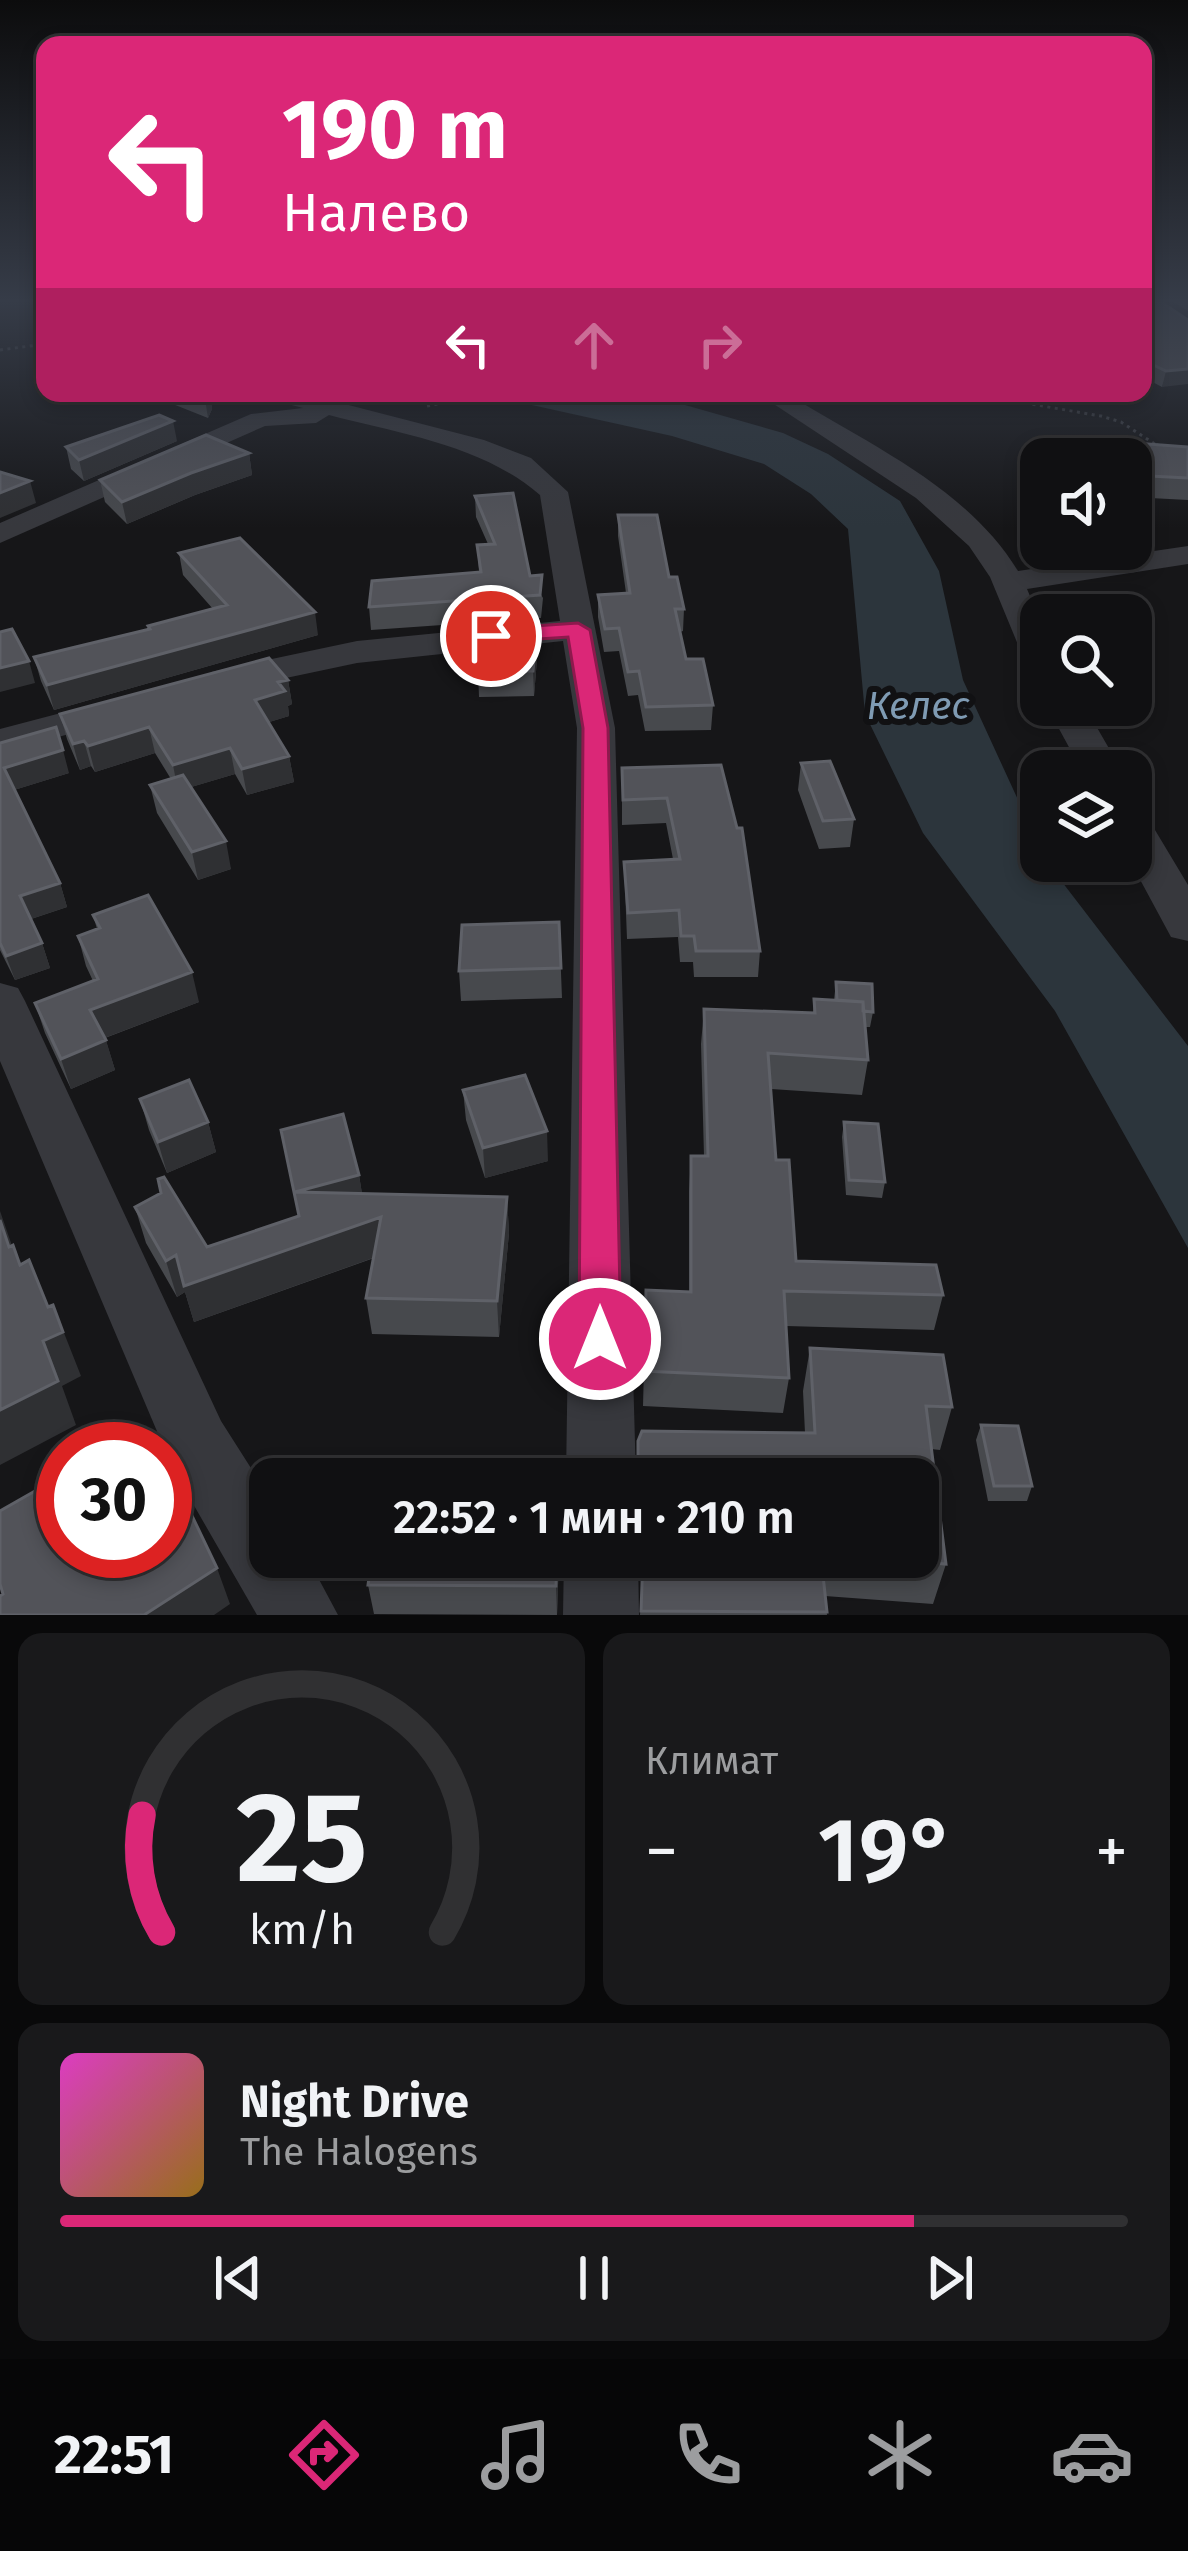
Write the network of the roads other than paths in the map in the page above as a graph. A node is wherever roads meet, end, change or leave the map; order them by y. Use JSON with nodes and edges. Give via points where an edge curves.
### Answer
{"nodes":[{"id":1,"x":271,"y":402,"type":"edge"},
{"id":2,"x":784,"y":402,"type":"edge"},
{"id":3,"x":0,"y":534,"type":"edge"},
{"id":4,"x":1188,"y":555,"type":"edge"},
{"id":5,"x":1007,"y":582,"type":"junction"},
{"id":6,"x":1020,"y":612,"type":"edge"},
{"id":7,"x":578,"y":630,"type":"junction"},
{"id":8,"x":0,"y":741,"type":"edge"},
{"id":9,"x":1152,"y":849,"type":"edge"},
{"id":10,"x":1173,"y":874,"type":"edge"},
{"id":11,"x":1188,"y":926,"type":"edge"},
{"id":12,"x":0,"y":1000,"type":"edge"},
{"id":13,"x":601,"y":1458,"type":"edge"},
{"id":14,"x":601,"y":1578,"type":"edge"},
{"id":15,"x":300,"y":1615,"type":"edge"},
{"id":16,"x":601,"y":1615,"type":"edge"}],
"edges":[{"from":1,"to":3,"type":"street"},
{"from":1,"to":7,"type":"street","via":[[347,413],[521,464],[554,492]]},
{"from":2,"to":5,"type":"street","via":[[965,524]]},
{"from":4,"to":5,"type":"street"},
{"from":5,"to":6,"type":"street"},
{"from":7,"to":8,"type":"street","via":[[318,655]]},
{"from":7,"to":13,"type":"street","via":[[596,728]]},
{"from":9,"to":10,"type":"street"},
{"from":10,"to":11,"type":"street"},
{"from":12,"to":15,"type":"street","via":[[197,1444]]},
{"from":14,"to":16,"type":"street"}]}
